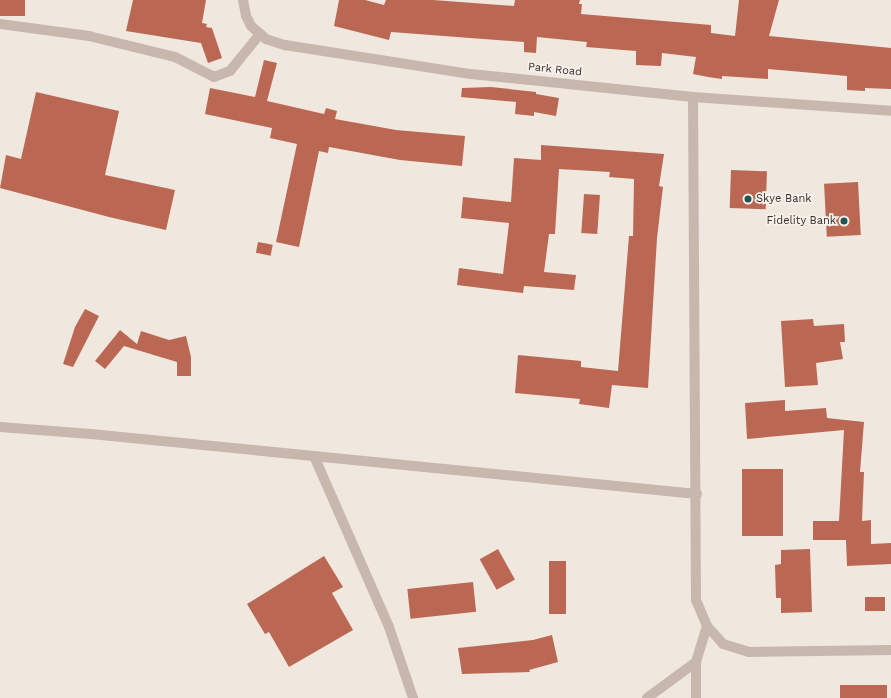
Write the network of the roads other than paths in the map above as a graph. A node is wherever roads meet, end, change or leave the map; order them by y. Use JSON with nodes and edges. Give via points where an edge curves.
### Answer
{"nodes":[{"id":1,"x":243,"y":0,"type":"edge"},
{"id":2,"x":0,"y":24,"type":"edge"},
{"id":3,"x":260,"y":34,"type":"junction"},
{"id":4,"x":693,"y":97,"type":"junction"},
{"id":5,"x":891,"y":111,"type":"edge"},
{"id":6,"x":0,"y":427,"type":"edge"},
{"id":7,"x":314,"y":456,"type":"junction"},
{"id":8,"x":697,"y":494,"type":"junction"},
{"id":9,"x":707,"y":626,"type":"junction"},
{"id":10,"x":891,"y":650,"type":"edge"},
{"id":11,"x":696,"y":662,"type":"junction"},
{"id":12,"x":413,"y":698,"type":"edge"},
{"id":13,"x":647,"y":698,"type":"edge"},
{"id":14,"x":696,"y":698,"type":"edge"}],
"edges":[{"from":1,"to":3,"type":"street","name":"Park Road","via":[[251,26]]},
{"from":2,"to":3,"type":"street","via":[[89,36],[175,57],[214,78],[230,71]]},
{"from":3,"to":4,"type":"street","name":"Park Road","via":[[266,39],[285,45],[471,74]]},
{"from":4,"to":5,"type":"street","name":"Park Road"},
{"from":4,"to":8,"type":"street"},
{"from":6,"to":7,"type":"street"},
{"from":7,"to":8,"type":"street"},
{"from":7,"to":12,"type":"street","via":[[389,626]]},
{"from":8,"to":9,"type":"street","via":[[696,600]]},
{"from":9,"to":10,"type":"street","via":[[723,644],[749,652]]},
{"from":9,"to":11,"type":"street"},
{"from":11,"to":13,"type":"street"},
{"from":11,"to":14,"type":"street"}]}
